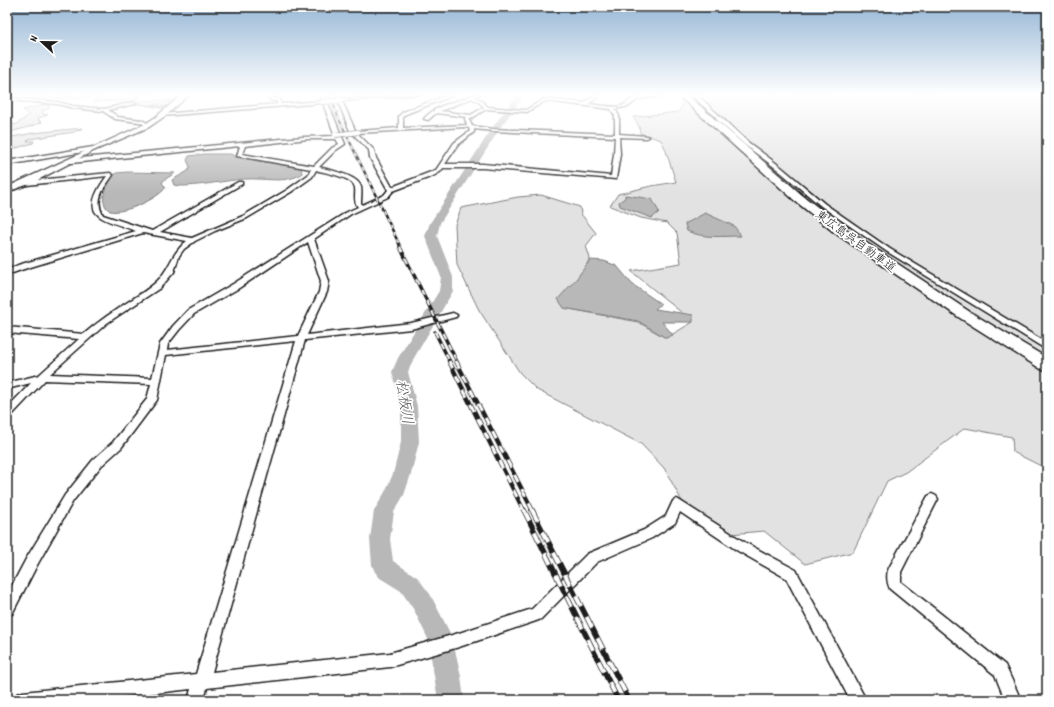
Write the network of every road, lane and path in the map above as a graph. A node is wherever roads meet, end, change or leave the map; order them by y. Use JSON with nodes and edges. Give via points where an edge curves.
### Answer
{"nodes":[{"id":1,"x":143,"y":127,"type":"edge"},
{"id":2,"x":333,"y":127,"type":"edge"},
{"id":3,"x":350,"y":127,"type":"edge"},
{"id":4,"x":616,"y":127,"type":"edge"},
{"id":5,"x":718,"y":127,"type":"edge"},
{"id":6,"x":720,"y":127,"type":"edge"},
{"id":7,"x":728,"y":127,"type":"edge"},
{"id":8,"x":473,"y":128,"type":"junction"},
{"id":9,"x":401,"y":129,"type":"joint"},
{"id":10,"x":390,"y":130,"type":"junction"},
{"id":11,"x":352,"y":131,"type":"junction"},
{"id":12,"x":616,"y":135,"type":"junction"},
{"id":13,"x":336,"y":136,"type":"junction"},
{"id":14,"x":646,"y":136,"type":"dead end"},
{"id":15,"x":734,"y":139,"type":"junction"},
{"id":16,"x":242,"y":144,"type":"junction"},
{"id":17,"x":93,"y":149,"type":"junction"},
{"id":18,"x":70,"y":161,"type":"junction"},
{"id":19,"x":7,"y":163,"type":"edge"},
{"id":20,"x":441,"y":166,"type":"junction"},
{"id":21,"x":314,"y":169,"type":"junction"},
{"id":22,"x":27,"y":183,"type":"junction"},
{"id":23,"x":240,"y":183,"type":"dead end"},
{"id":24,"x":7,"y":190,"type":"edge"},
{"id":25,"x":391,"y":190,"type":"junction"},
{"id":26,"x":361,"y":207,"type":"junction"},
{"id":27,"x":142,"y":230,"type":"junction"},
{"id":28,"x":153,"y":233,"type":"junction"},
{"id":29,"x":310,"y":238,"type":"junction"},
{"id":30,"x":193,"y":240,"type":"junction"},
{"id":31,"x":9,"y":270,"type":"edge"},
{"id":32,"x":453,"y":315,"type":"dead end"},
{"id":33,"x":7,"y":330,"type":"edge"},
{"id":34,"x":87,"y":337,"type":"junction"},
{"id":35,"x":302,"y":339,"type":"junction"},
{"id":36,"x":1047,"y":348,"type":"edge"},
{"id":37,"x":161,"y":353,"type":"junction"},
{"id":38,"x":1047,"y":366,"type":"edge"},
{"id":39,"x":42,"y":377,"type":"junction"},
{"id":40,"x":156,"y":381,"type":"junction"},
{"id":41,"x":7,"y":386,"type":"edge"},
{"id":42,"x":7,"y":414,"type":"edge"},
{"id":43,"x":932,"y":499,"type":"dead end"},
{"id":44,"x":7,"y":609,"type":"edge"},
{"id":45,"x":202,"y":681,"type":"junction"},
{"id":46,"x":23,"y":700,"type":"edge"},
{"id":47,"x":196,"y":700,"type":"edge"},
{"id":48,"x":858,"y":700,"type":"edge"},
{"id":49,"x":1013,"y":700,"type":"edge"}],
"edges":[{"from":1,"to":17,"type":"street"},
{"from":2,"to":13,"type":"street"},
{"from":3,"to":11,"type":"street"},
{"from":4,"to":12,"type":"street"},
{"from":5,"to":15,"type":"highway"},
{"from":6,"to":15,"type":"highway","name":"東広島呉自動車道"},
{"from":7,"to":36,"type":"street","via":[[823,205],[888,250]]},
{"from":8,"to":9,"type":"street"},
{"from":8,"to":12,"type":"street"},
{"from":8,"to":20,"type":"street","via":[[456,144]]},
{"from":9,"to":10,"type":"street"},
{"from":10,"to":11,"type":"street"},
{"from":10,"to":13,"type":"street","bridge":true},
{"from":11,"to":25,"type":"street","via":[[371,150]]},
{"from":12,"to":14,"type":"street"},
{"from":12,"to":20,"type":"street","via":[[614,178],[483,166]]},
{"from":13,"to":16,"type":"street"},
{"from":13,"to":21,"type":"street","via":[[342,144]]},
{"from":15,"to":38,"type":"highway","name":"東広島呉自動車道","via":[[789,190],[850,239],[961,313]]},
{"from":16,"to":18,"type":"street"},
{"from":16,"to":21,"type":"street","via":[[239,155]]},
{"from":17,"to":18,"type":"street"},
{"from":17,"to":19,"type":"street"},
{"from":18,"to":22,"type":"street"},
{"from":20,"to":25,"type":"street","via":[[431,175]]},
{"from":21,"to":26,"type":"street","via":[[336,173],[355,182]]},
{"from":21,"to":30,"type":"street","via":[[310,176],[289,191],[245,217]]},
{"from":22,"to":24,"type":"street"},
{"from":22,"to":27,"type":"street","via":[[108,174],[110,175],[95,199],[99,213],[101,216]]},
{"from":23,"to":28,"type":"street"},
{"from":25,"to":26,"type":"street","via":[[386,196]]},
{"from":26,"to":29,"type":"street"},
{"from":27,"to":28,"type":"street"},
{"from":27,"to":31,"type":"street"},
{"from":28,"to":30,"type":"street"},
{"from":29,"to":35,"type":"street","via":[[325,281]]},
{"from":29,"to":37,"type":"street","via":[[191,312],[164,344]]},
{"from":30,"to":34,"type":"street","via":[[182,248],[170,272],[157,286],[104,321]]},
{"from":32,"to":35,"type":"street","via":[[411,326]]},
{"from":33,"to":34,"type":"street"},
{"from":34,"to":39,"type":"street"},
{"from":35,"to":37,"type":"street"},
{"from":35,"to":45,"type":"street"},
{"from":37,"to":40,"type":"street"},
{"from":39,"to":40,"type":"street"},
{"from":39,"to":41,"type":"street"},
{"from":39,"to":42,"type":"street"},
{"from":40,"to":44,"type":"street","via":[[152,400],[117,445],[69,498]]},
{"from":43,"to":49,"type":"street","via":[[894,572],[895,585],[1000,670]]},
{"from":45,"to":46,"type":"street"},
{"from":45,"to":47,"type":"street"},
{"from":45,"to":48,"type":"street","via":[[390,660],[536,614],[592,558],[648,534],[671,519],[677,504],[742,547],[791,574]]}]}
